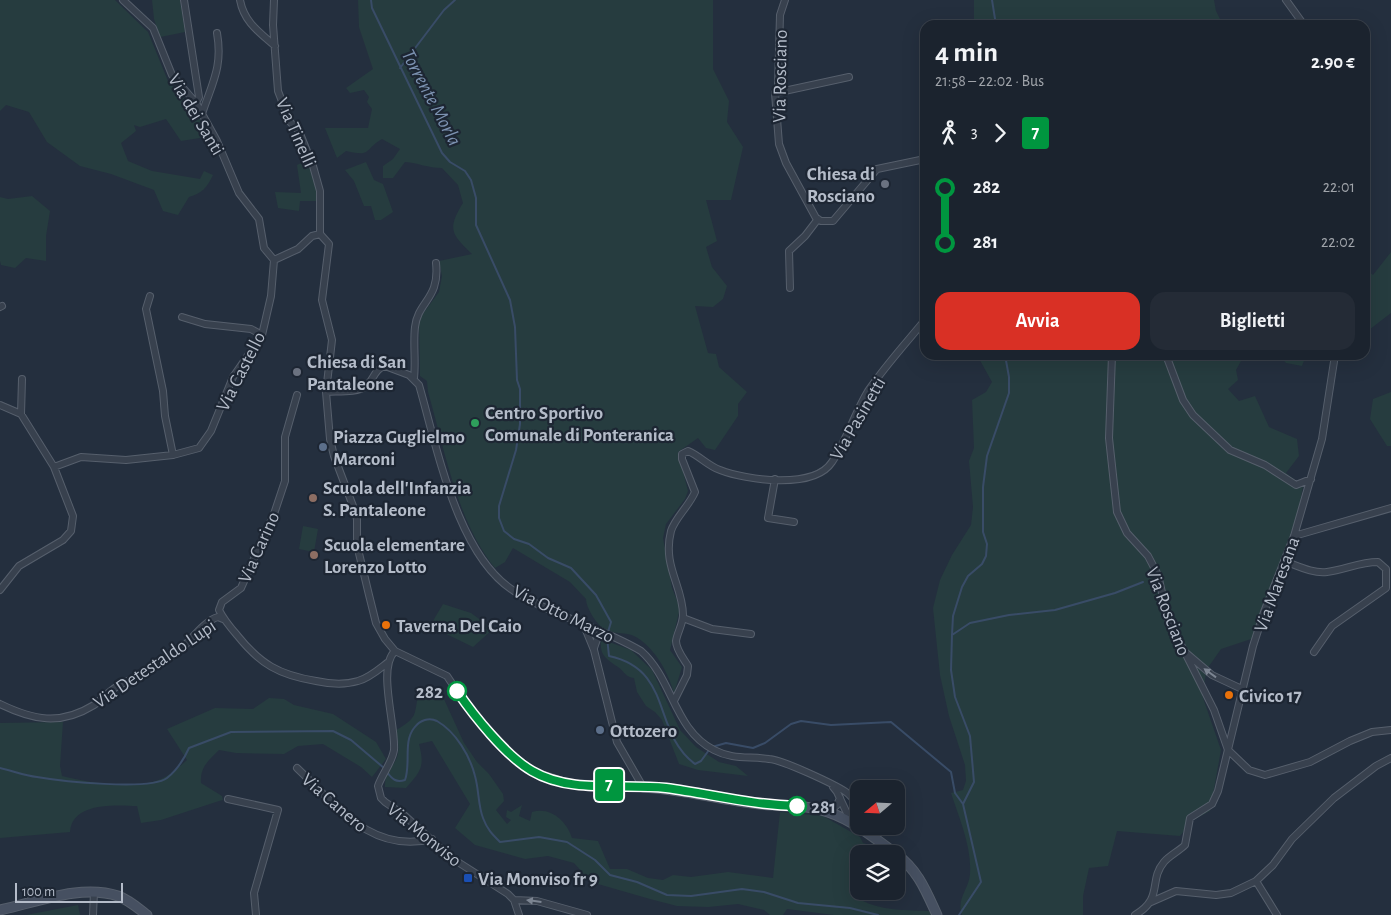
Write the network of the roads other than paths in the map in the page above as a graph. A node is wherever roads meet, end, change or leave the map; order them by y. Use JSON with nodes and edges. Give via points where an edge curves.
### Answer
{"nodes":[{"id":1,"x":123,"y":0,"type":"edge"},
{"id":2,"x":184,"y":0,"type":"edge"},
{"id":3,"x":240,"y":0,"type":"edge"},
{"id":4,"x":274,"y":0,"type":"edge"},
{"id":5,"x":785,"y":0,"type":"edge"},
{"id":6,"x":1286,"y":0,"type":"edge"},
{"id":7,"x":1300,"y":20,"type":"edge"},
{"id":8,"x":217,"y":33,"type":"dead end"},
{"id":9,"x":275,"y":46,"type":"junction"},
{"id":10,"x":849,"y":77,"type":"dead end"},
{"id":11,"x":776,"y":93,"type":"junction"},
{"id":12,"x":196,"y":103,"type":"junction"},
{"id":13,"x":202,"y":114,"type":"junction"},
{"id":14,"x":920,"y":161,"type":"edge"},
{"id":15,"x":818,"y":219,"type":"junction"},
{"id":16,"x":320,"y":234,"type":"junction"},
{"id":17,"x":274,"y":260,"type":"junction"},
{"id":18,"x":436,"y":263,"type":"dead end"},
{"id":19,"x":790,"y":288,"type":"dead end"},
{"id":20,"x":150,"y":296,"type":"dead end"},
{"id":21,"x":182,"y":317,"type":"dead end"},
{"id":22,"x":920,"y":326,"type":"edge"},
{"id":23,"x":262,"y":335,"type":"junction"},
{"id":24,"x":1112,"y":360,"type":"edge"},
{"id":25,"x":1168,"y":360,"type":"edge"},
{"id":26,"x":1334,"y":360,"type":"edge"},
{"id":27,"x":414,"y":378,"type":"junction"},
{"id":28,"x":22,"y":379,"type":"dead end"},
{"id":29,"x":326,"y":392,"type":"junction"},
{"id":30,"x":297,"y":395,"type":"dead end"},
{"id":31,"x":0,"y":405,"type":"edge"},
{"id":32,"x":21,"y":414,"type":"junction"},
{"id":33,"x":173,"y":455,"type":"junction"},
{"id":34,"x":54,"y":467,"type":"junction"},
{"id":35,"x":1311,"y":478,"type":"junction"},
{"id":36,"x":775,"y":479,"type":"junction"},
{"id":37,"x":1391,"y":508,"type":"edge"},
{"id":38,"x":794,"y":522,"type":"dead end"},
{"id":39,"x":1294,"y":536,"type":"junction"},
{"id":40,"x":1284,"y":561,"type":"junction"},
{"id":41,"x":0,"y":590,"type":"edge"},
{"id":42,"x":683,"y":618,"type":"junction"},
{"id":43,"x":223,"y":619,"type":"junction"},
{"id":44,"x":584,"y":624,"type":"junction"},
{"id":45,"x":601,"y":631,"type":"junction"},
{"id":46,"x":751,"y":634,"type":"dead end"},
{"id":47,"x":1181,"y":648,"type":"junction"},
{"id":48,"x":395,"y":650,"type":"junction"},
{"id":49,"x":594,"y":650,"type":"junction"},
{"id":50,"x":1314,"y":652,"type":"dead end"},
{"id":51,"x":387,"y":664,"type":"junction"},
{"id":52,"x":1244,"y":690,"type":"junction"},
{"id":53,"x":674,"y":701,"type":"junction"},
{"id":54,"x":0,"y":704,"type":"edge"},
{"id":55,"x":1391,"y":730,"type":"edge"},
{"id":56,"x":1228,"y":750,"type":"junction"},
{"id":57,"x":1391,"y":758,"type":"edge"},
{"id":58,"x":297,"y":768,"type":"dead end"},
{"id":59,"x":830,"y":784,"type":"junction"},
{"id":60,"x":643,"y":787,"type":"junction"},
{"id":61,"x":850,"y":797,"type":"edge"},
{"id":62,"x":840,"y":798,"type":"junction"},
{"id":63,"x":228,"y":799,"type":"dead end"},
{"id":64,"x":829,"y":812,"type":"junction"},
{"id":65,"x":850,"y":820,"type":"edge"},
{"id":66,"x":850,"y":823,"type":"edge"},
{"id":67,"x":870,"y":835,"type":"edge"},
{"id":68,"x":873,"y":837,"type":"joint"},
{"id":69,"x":432,"y":839,"type":"junction"},
{"id":70,"x":884,"y":845,"type":"edge"},
{"id":71,"x":905,"y":861,"type":"edge"},
{"id":72,"x":1256,"y":881,"type":"junction"},
{"id":73,"x":94,"y":892,"type":"junction"},
{"id":74,"x":514,"y":900,"type":"junction"},
{"id":75,"x":1151,"y":902,"type":"junction"},
{"id":76,"x":0,"y":910,"type":"edge"},
{"id":77,"x":93,"y":915,"type":"edge"},
{"id":78,"x":147,"y":915,"type":"edge"},
{"id":79,"x":256,"y":915,"type":"edge"},
{"id":80,"x":518,"y":915,"type":"edge"},
{"id":81,"x":587,"y":915,"type":"edge"},
{"id":82,"x":937,"y":915,"type":"edge"},
{"id":83,"x":1135,"y":915,"type":"edge"},
{"id":84,"x":1277,"y":915,"type":"edge"}],
"edges":[{"from":1,"to":12,"type":"street","name":"Via dei Santi","via":[[153,28],[172,75]]},
{"from":2,"to":12,"type":"street","via":[[199,97]]},
{"from":3,"to":9,"type":"street","via":[[248,23]]},
{"from":4,"to":9,"type":"street","name":"Via Tinelli"},
{"from":5,"to":11,"type":"street","name":"Via Rosciano","via":[[780,15]]},
{"from":6,"to":7,"type":"street"},
{"from":8,"to":13,"type":"street","via":[[218,66]]},
{"from":9,"to":16,"type":"street","name":"Via Tinelli","via":[[278,91],[290,122],[299,131],[320,191]]},
{"from":10,"to":11,"type":"street"},
{"from":11,"to":15,"type":"street","name":"Via Rosciano","via":[[779,144]]},
{"from":12,"to":13,"type":"street","name":"Via dei Santi"},
{"from":13,"to":17,"type":"street","name":"Via dei Santi","via":[[239,193],[260,219],[264,248]]},
{"from":14,"to":15,"type":"street","via":[[876,169],[833,221]]},
{"from":15,"to":19,"type":"street","via":[[789,251]]},
{"from":16,"to":17,"type":"street"},
{"from":16,"to":29,"type":"street","name":"Via Tinelli","via":[[329,244],[322,300],[332,340]]},
{"from":17,"to":23,"type":"street","name":"Via Castello","via":[[272,296]]},
{"from":18,"to":27,"type":"street","via":[[438,280],[415,327]]},
{"from":20,"to":33,"type":"street","via":[[146,309]]},
{"from":21,"to":23,"type":"street","via":[[205,324],[251,329]]},
{"from":22,"to":36,"type":"street","name":"Via Pasinetti","via":[[868,392],[831,464],[820,473],[803,479]]},
{"from":23,"to":33,"type":"street","name":"Via Castello","via":[[233,377],[204,442],[191,451]]},
{"from":24,"to":47,"type":"street","name":"Via Rosciano","via":[[1109,438],[1117,512],[1127,532],[1148,556],[1158,575],[1168,620]]},
{"from":25,"to":35,"type":"street","via":[[1183,400],[1193,415],[1230,450],[1265,465],[1296,485]]},
{"from":26,"to":35,"type":"street","name":"Via Maresana","via":[[1322,439]]},
{"from":27,"to":29,"type":"street","via":[[385,366],[377,370],[361,389]]},
{"from":27,"to":44,"type":"street","name":"Via Otto Marzo","via":[[419,385],[458,516],[478,555],[513,590]]},
{"from":28,"to":32,"type":"street"},
{"from":29,"to":48,"type":"street","name":"Via Tinelli","via":[[330,439],[356,519],[358,545],[376,623]]},
{"from":30,"to":43,"type":"street","name":"Via Carino","via":[[285,437],[285,481],[241,588],[220,606]]},
{"from":31,"to":32,"type":"street"},
{"from":32,"to":34,"type":"street"},
{"from":33,"to":34,"type":"street","name":"Via Castello","via":[[126,460],[81,457]]},
{"from":34,"to":41,"type":"street","via":[[73,516],[71,531],[63,540],[19,566]]},
{"from":35,"to":39,"type":"street","name":"Via Maresana"},
{"from":36,"to":38,"type":"street","via":[[768,518]]},
{"from":36,"to":42,"type":"street","name":"Via Pasinetti","via":[[722,471],[688,451],[682,454],[695,492],[671,529],[668,553]]},
{"from":37,"to":39,"type":"street"},
{"from":39,"to":40,"type":"street","name":"Via Maresana"},
{"from":40,"to":50,"type":"street","via":[[1318,572],[1363,562],[1378,562],[1386,569],[1386,588],[1332,626]]},
{"from":40,"to":52,"type":"street","name":"Via Maresana","via":[[1264,612]]},
{"from":42,"to":46,"type":"street","via":[[712,629]]},
{"from":42,"to":53,"type":"street","name":"Via Pasinetti","via":[[676,641],[688,666]]},
{"from":43,"to":51,"type":"street","via":[[262,662],[280,673],[300,679],[328,683],[357,682]]},
{"from":43,"to":54,"type":"street","name":"Via Detestaldo Lupi","via":[[211,620],[179,650],[80,712],[46,719],[28,717]]},
{"from":44,"to":45,"type":"street","name":"Via Otto Marzo"},
{"from":44,"to":49,"type":"street"},
{"from":45,"to":49,"type":"street"},
{"from":45,"to":53,"type":"street","name":"Via Otto Marzo","via":[[641,651],[653,661]]},
{"from":52,"to":47,"type":"street","one_way":true,"via":[[1212,675]]},
{"from":47,"to":56,"type":"street","name":"Via Rosciano","via":[[1214,710]]},
{"from":48,"to":51,"type":"street"},
{"from":48,"to":60,"type":"street","via":[[447,676],[473,714],[532,771],[569,783]]},
{"from":49,"to":60,"type":"street","via":[[617,742]]},
{"from":51,"to":69,"type":"street","name":"Via Monviso","via":[[394,749],[378,786],[381,798]]},
{"from":52,"to":56,"type":"street","name":"Via Maresana"},
{"from":53,"to":59,"type":"street","name":"Via Otto Marzo","via":[[684,722],[701,743],[714,751],[741,759],[778,761]]},
{"from":55,"to":56,"type":"street","via":[[1372,732],[1310,762],[1265,774],[1248,770]]},
{"from":56,"to":75,"type":"street","name":"Via Maresana","via":[[1212,804],[1190,818],[1185,845],[1164,862],[1158,872]]},
{"from":57,"to":72,"type":"street","via":[[1334,798],[1292,839],[1274,866]]},
{"from":58,"to":69,"type":"street","name":"Via Canero","via":[[350,818],[376,837],[410,843]]},
{"from":59,"to":61,"type":"street","name":"Via Otto Marzo"},
{"from":59,"to":62,"type":"street"},
{"from":60,"to":64,"type":"street","via":[[760,804],[807,806]]},
{"from":62,"to":64,"type":"street"},
{"from":62,"to":65,"type":"street"},
{"from":63,"to":79,"type":"street","via":[[278,810],[254,893]]},
{"from":64,"to":66,"type":"street"},
{"from":67,"to":68,"type":"street"},
{"from":68,"to":70,"type":"street"},
{"from":69,"to":74,"type":"street","name":"Via Monviso","via":[[450,857]]},
{"from":71,"to":82,"type":"street","via":[[920,878]]},
{"from":72,"to":75,"type":"street","via":[[1231,893],[1216,895],[1176,891]]},
{"from":72,"to":84,"type":"street"},
{"from":73,"to":76,"type":"street"},
{"from":73,"to":77,"type":"street"},
{"from":73,"to":78,"type":"street","via":[[119,896]]},
{"from":74,"to":80,"type":"street"},
{"from":81,"to":74,"type":"street","one_way":true,"via":[[537,901]]},
{"from":75,"to":83,"type":"street"}]}
